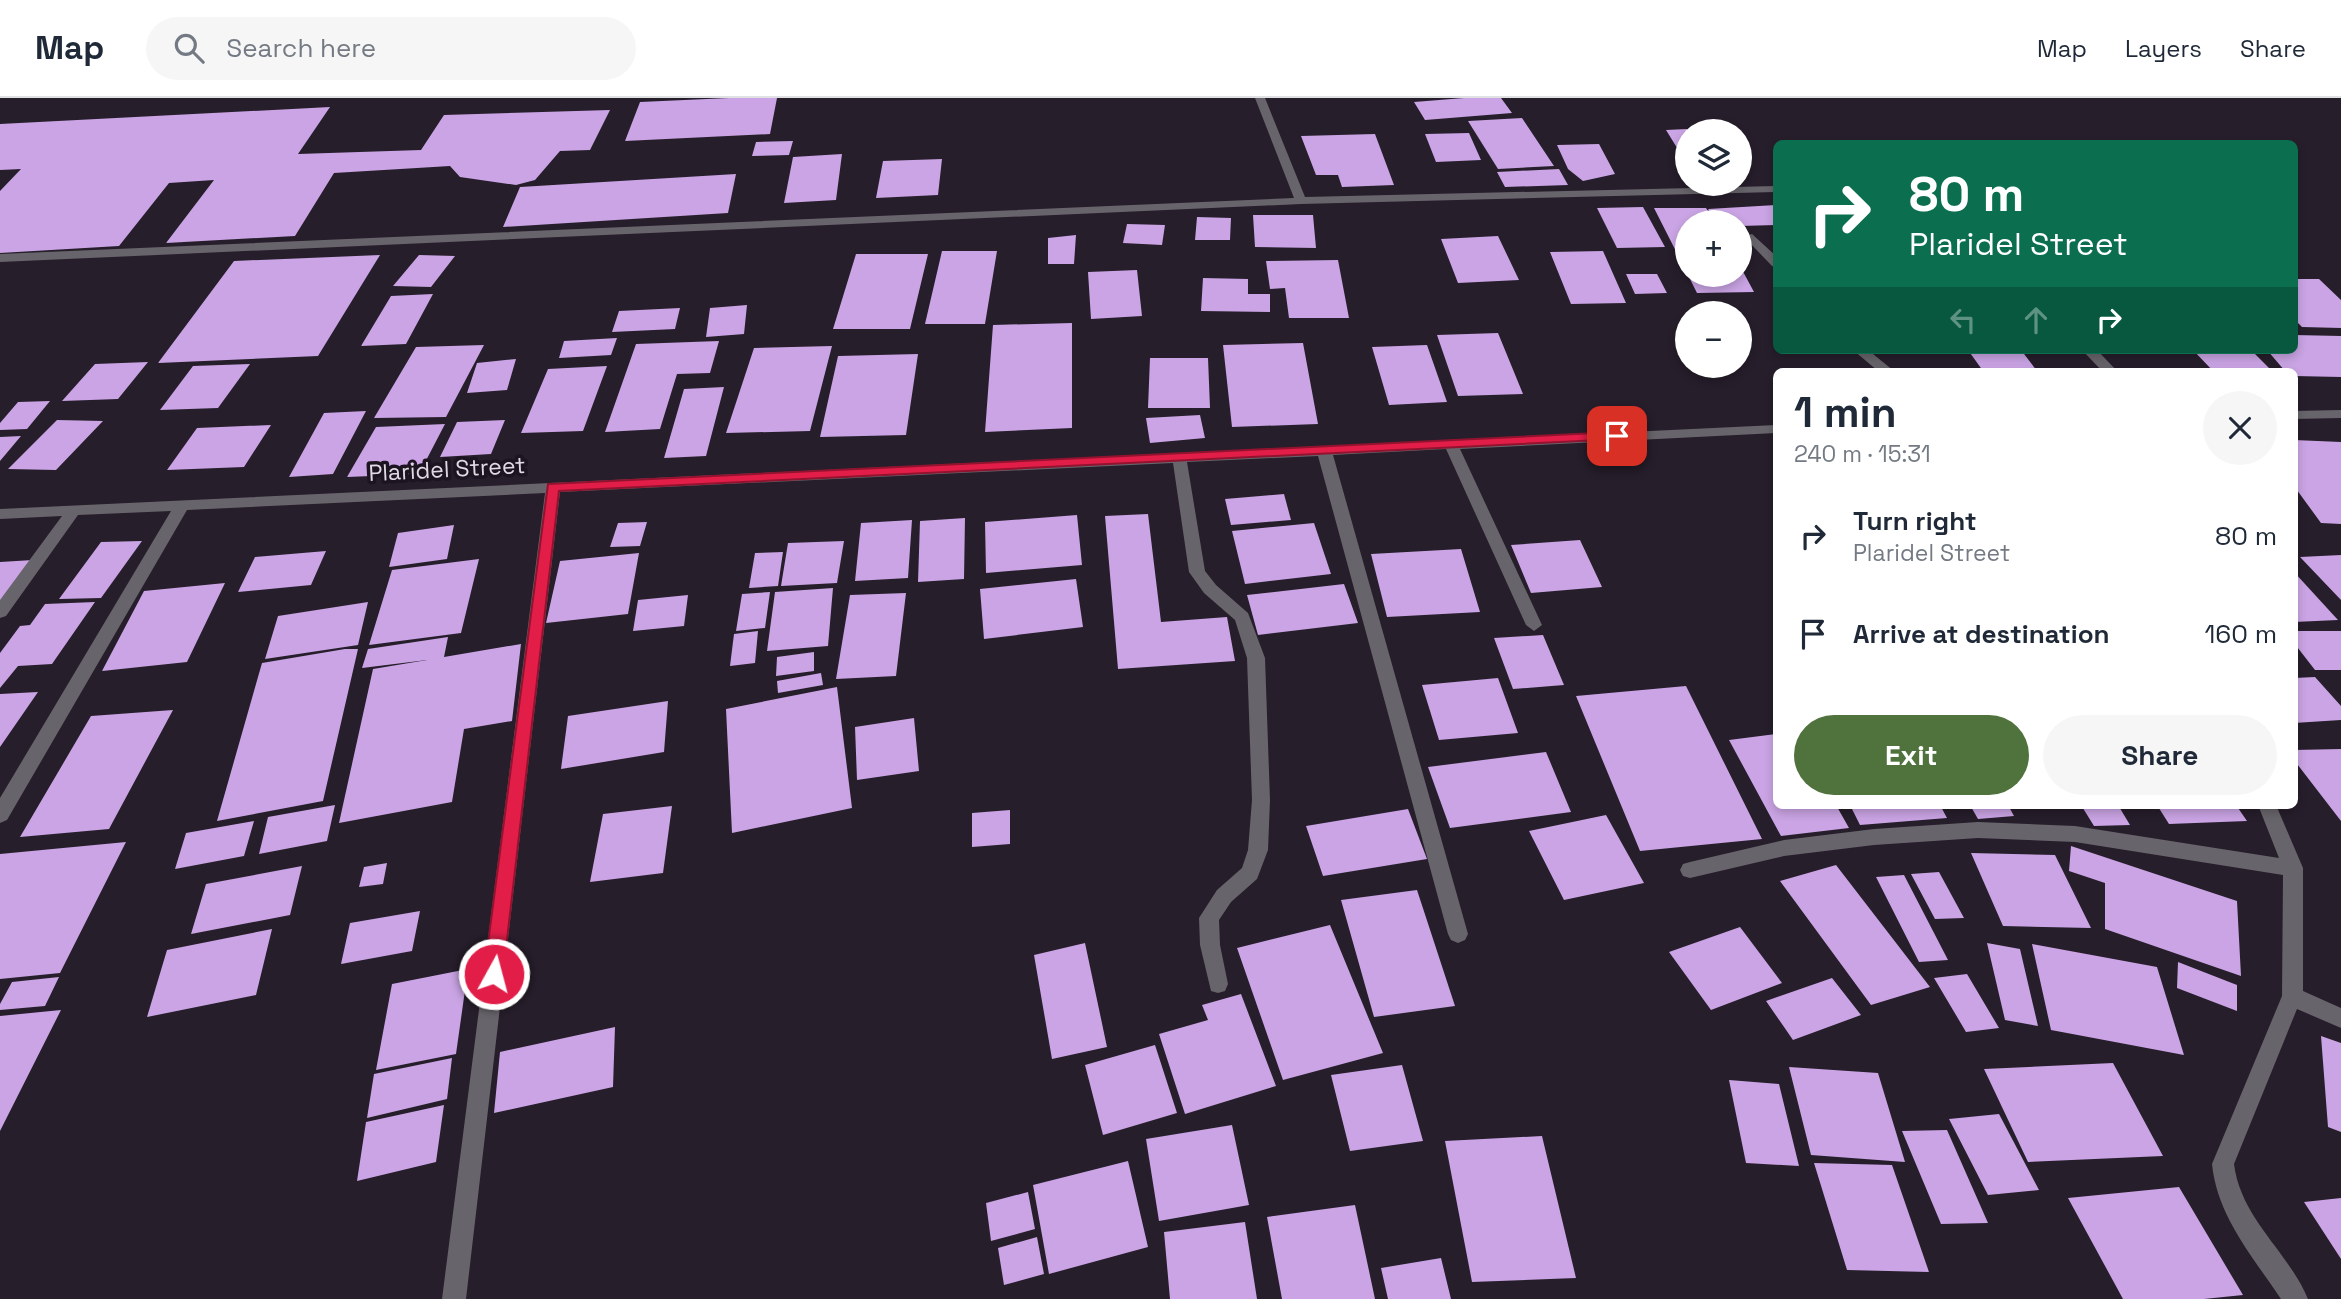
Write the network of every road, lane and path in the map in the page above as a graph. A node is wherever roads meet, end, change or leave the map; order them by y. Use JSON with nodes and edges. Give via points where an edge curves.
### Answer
{"nodes":[{"id":1,"x":1259,"y":98,"type":"edge"},
{"id":2,"x":1773,"y":189,"type":"edge"},
{"id":3,"x":1301,"y":201,"type":"junction"},
{"id":4,"x":1752,"y":238,"type":"dead end"},
{"id":5,"x":0,"y":258,"type":"edge"},
{"id":6,"x":1773,"y":260,"type":"edge"},
{"id":7,"x":1865,"y":354,"type":"edge"},
{"id":8,"x":2093,"y":354,"type":"edge"},
{"id":9,"x":1883,"y":368,"type":"edge"},
{"id":10,"x":2107,"y":368,"type":"edge"},
{"id":11,"x":2341,"y":414,"type":"edge"},
{"id":12,"x":2298,"y":415,"type":"edge"},
{"id":13,"x":1773,"y":429,"type":"edge"},
{"id":14,"x":1451,"y":444,"type":"junction"},
{"id":15,"x":1324,"y":450,"type":"junction"},
{"id":16,"x":1179,"y":457,"type":"junction"},
{"id":17,"x":553,"y":487,"type":"junction"},
{"id":18,"x":183,"y":504,"type":"junction"},
{"id":19,"x":75,"y":509,"type":"junction"},
{"id":20,"x":0,"y":513,"type":"edge"},
{"id":21,"x":0,"y":612,"type":"edge"},
{"id":22,"x":1534,"y":625,"type":"dead end"},
{"id":23,"x":2269,"y":809,"type":"edge"},
{"id":24,"x":0,"y":815,"type":"edge"},
{"id":25,"x":2293,"y":867,"type":"junction"},
{"id":26,"x":1690,"y":870,"type":"dead end"},
{"id":27,"x":1458,"y":934,"type":"dead end"},
{"id":28,"x":1218,"y":984,"type":"dead end"},
{"id":29,"x":2292,"y":996,"type":"junction"},
{"id":30,"x":2341,"y":1018,"type":"edge"},
{"id":31,"x":454,"y":1299,"type":"edge"},
{"id":32,"x":2296,"y":1299,"type":"edge"}],
"edges":[{"from":1,"to":3,"type":"street"},
{"from":2,"to":3,"type":"street"},
{"from":3,"to":5,"type":"street"},
{"from":4,"to":6,"type":"street"},
{"from":7,"to":9,"type":"street"},
{"from":8,"to":10,"type":"street"},
{"from":11,"to":12,"type":"street"},
{"from":13,"to":14,"type":"street","name":"Plaridel Street"},
{"from":14,"to":15,"type":"street","name":"Plaridel Street"},
{"from":14,"to":22,"type":"street"},
{"from":15,"to":16,"type":"street","name":"Plaridel Street"},
{"from":15,"to":27,"type":"street"},
{"from":16,"to":17,"type":"street","name":"Plaridel Street"},
{"from":16,"to":28,"type":"street","via":[[1197,572],[1210,590],[1242,617],[1256,658],[1261,800],[1258,850],[1250,873],[1224,896],[1209,918]]},
{"from":17,"to":18,"type":"street","name":"Plaridel Street"},
{"from":17,"to":31,"type":"street"},
{"from":18,"to":19,"type":"street","name":"Plaridel Street"},
{"from":18,"to":24,"type":"street"},
{"from":19,"to":20,"type":"street","name":"Plaridel Street"},
{"from":19,"to":21,"type":"street"},
{"from":23,"to":25,"type":"street"},
{"from":25,"to":26,"type":"street","via":[[2074,834],[1978,830],[1784,848]]},
{"from":25,"to":29,"type":"street"},
{"from":29,"to":30,"type":"street"},
{"from":29,"to":32,"type":"street","via":[[2223,1164],[2222,1178],[2240,1215]]}]}
